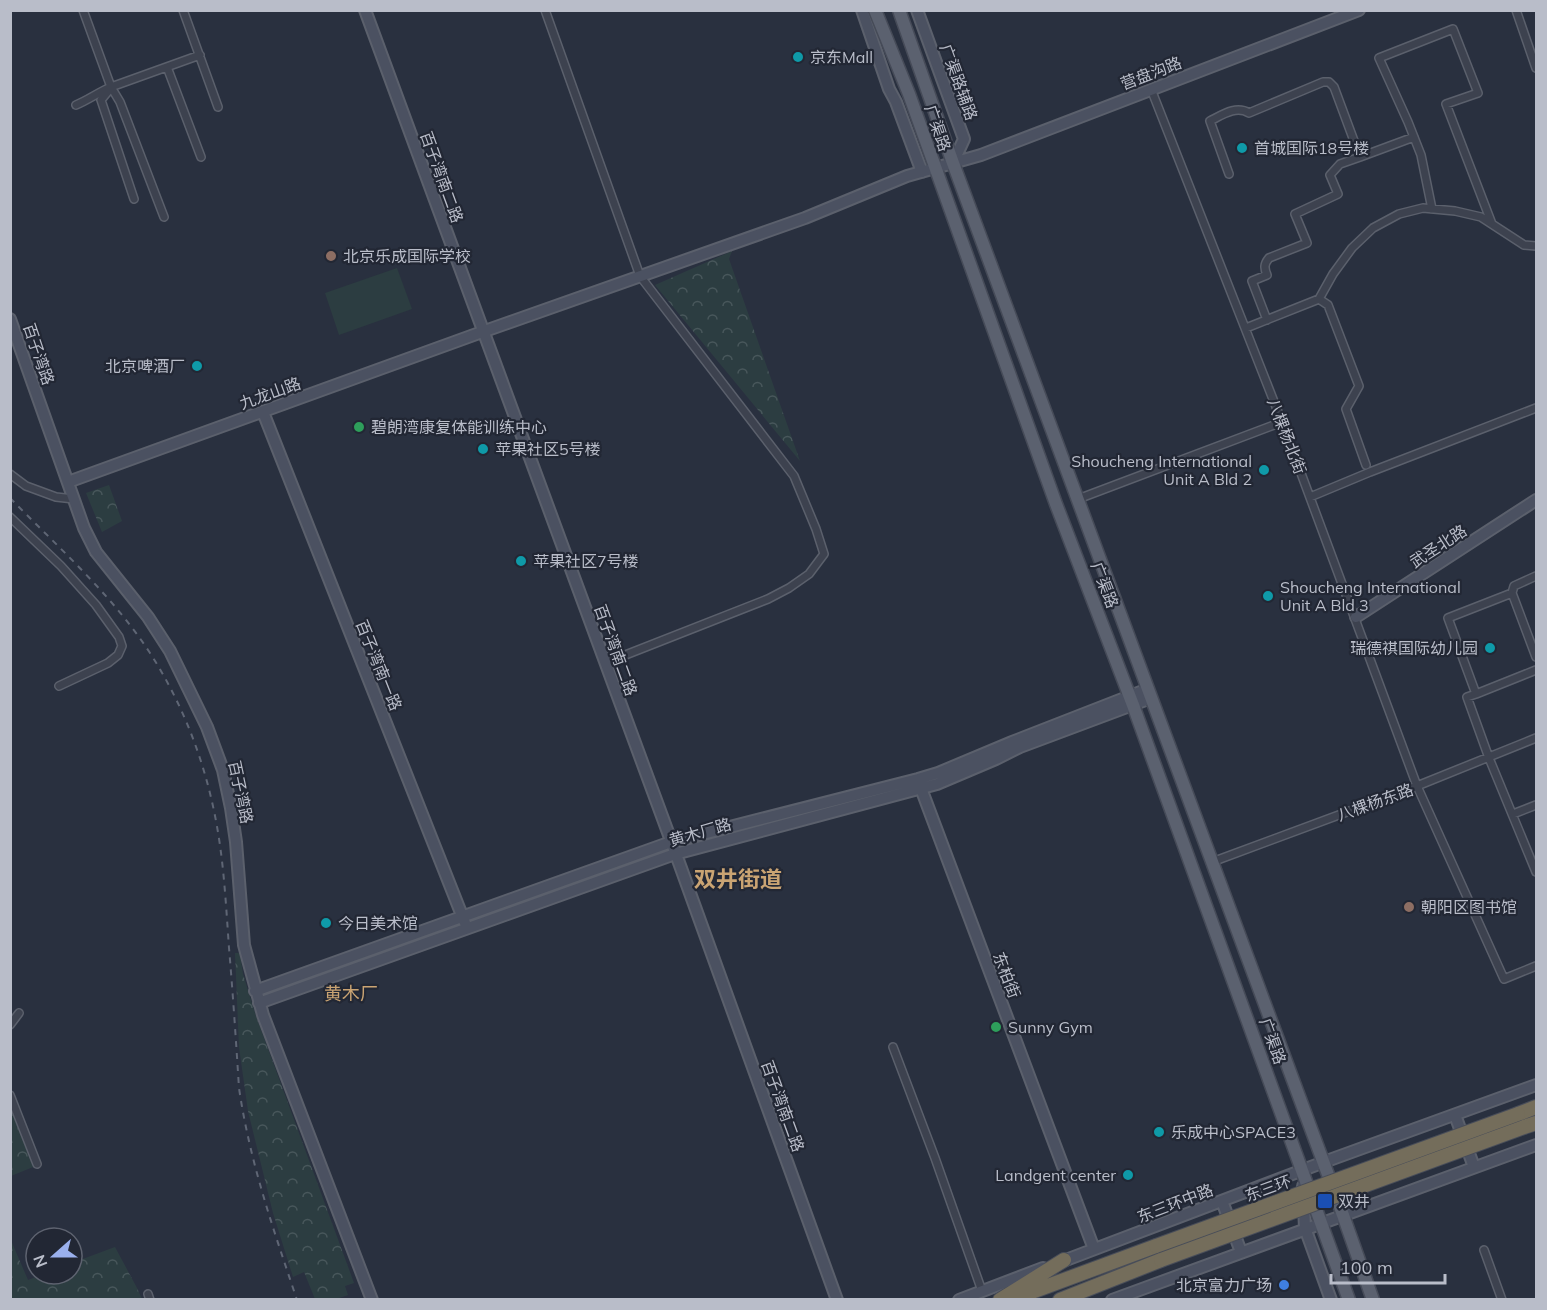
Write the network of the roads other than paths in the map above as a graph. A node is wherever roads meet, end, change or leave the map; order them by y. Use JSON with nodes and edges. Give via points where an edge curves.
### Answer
{"nodes":[{"id":1,"x":83,"y":10,"type":"edge"},
{"id":2,"x":183,"y":10,"type":"edge"},
{"id":3,"x":365,"y":10,"type":"edge"},
{"id":4,"x":545,"y":10,"type":"edge"},
{"id":5,"x":862,"y":10,"type":"edge"},
{"id":6,"x":875,"y":10,"type":"edge"},
{"id":7,"x":899,"y":10,"type":"edge"},
{"id":8,"x":916,"y":10,"type":"edge"},
{"id":9,"x":1359,"y":10,"type":"edge"},
{"id":10,"x":1516,"y":10,"type":"edge"},
{"id":11,"x":200,"y":55,"type":"junction"},
{"id":12,"x":167,"y":67,"type":"junction"},
{"id":13,"x":1536,"y":68,"type":"edge"},
{"id":14,"x":111,"y":87,"type":"junction"},
{"id":15,"x":1152,"y":89,"type":"junction"},
{"id":16,"x":76,"y":105,"type":"dead end"},
{"id":17,"x":218,"y":107,"type":"dead end"},
{"id":18,"x":1414,"y":137,"type":"junction"},
{"id":19,"x":201,"y":157,"type":"dead end"},
{"id":20,"x":1360,"y":157,"type":"junction"},
{"id":21,"x":954,"y":163,"type":"junction"},
{"id":22,"x":935,"y":168,"type":"junction"},
{"id":23,"x":922,"y":172,"type":"junction"},
{"id":24,"x":1228,"y":174,"type":"dead end"},
{"id":25,"x":1419,"y":174,"type":"dead end"},
{"id":26,"x":134,"y":199,"type":"dead end"},
{"id":27,"x":1431,"y":205,"type":"junction"},
{"id":28,"x":164,"y":217,"type":"dead end"},
{"id":29,"x":1492,"y":224,"type":"junction"},
{"id":30,"x":1536,"y":246,"type":"edge"},
{"id":31,"x":640,"y":276,"type":"junction"},
{"id":32,"x":1320,"y":299,"type":"junction"},
{"id":33,"x":10,"y":319,"type":"edge"},
{"id":34,"x":1267,"y":320,"type":"junction"},
{"id":35,"x":1246,"y":328,"type":"junction"},
{"id":36,"x":482,"y":332,"type":"junction"},
{"id":37,"x":1536,"y":408,"type":"edge"},
{"id":38,"x":263,"y":412,"type":"junction"},
{"id":39,"x":1282,"y":422,"type":"junction"},
{"id":40,"x":1366,"y":465,"type":"dead end"},
{"id":41,"x":10,"y":474,"type":"edge"},
{"id":42,"x":68,"y":482,"type":"junction"},
{"id":43,"x":1310,"y":497,"type":"junction"},
{"id":44,"x":74,"y":499,"type":"junction"},
{"id":45,"x":1078,"y":499,"type":"junction"},
{"id":46,"x":1536,"y":500,"type":"edge"},
{"id":47,"x":10,"y":517,"type":"edge"},
{"id":48,"x":1536,"y":576,"type":"edge"},
{"id":49,"x":1512,"y":593,"type":"junction"},
{"id":50,"x":1356,"y":618,"type":"junction"},
{"id":51,"x":1536,"y":657,"type":"edge"},
{"id":52,"x":605,"y":663,"type":"junction"},
{"id":53,"x":1536,"y":670,"type":"edge"},
{"id":54,"x":59,"y":686,"type":"dead end"},
{"id":55,"x":1150,"y":694,"type":"junction"},
{"id":56,"x":1476,"y":694,"type":"junction"},
{"id":57,"x":1131,"y":700,"type":"junction"},
{"id":58,"x":1536,"y":738,"type":"edge"},
{"id":59,"x":1489,"y":758,"type":"junction"},
{"id":60,"x":919,"y":784,"type":"junction"},
{"id":61,"x":1417,"y":786,"type":"junction"},
{"id":62,"x":1536,"y":805,"type":"edge"},
{"id":63,"x":1513,"y":814,"type":"junction"},
{"id":64,"x":671,"y":842,"type":"junction"},
{"id":65,"x":675,"y":854,"type":"junction"},
{"id":66,"x":1212,"y":862,"type":"junction"},
{"id":67,"x":1536,"y":872,"type":"edge"},
{"id":68,"x":462,"y":917,"type":"junction"},
{"id":69,"x":467,"y":928,"type":"junction"},
{"id":70,"x":1536,"y":966,"type":"edge"},
{"id":71,"x":255,"y":991,"type":"junction"},
{"id":72,"x":259,"y":1003,"type":"junction"},
{"id":73,"x":19,"y":1013,"type":"dead end"},
{"id":74,"x":10,"y":1025,"type":"edge"},
{"id":75,"x":893,"y":1047,"type":"dead end"},
{"id":76,"x":1536,"y":1085,"type":"edge"},
{"id":77,"x":10,"y":1095,"type":"edge"},
{"id":78,"x":1536,"y":1107,"type":"edge"},
{"id":79,"x":1455,"y":1115,"type":"junction"},
{"id":80,"x":1530,"y":1125,"type":"edge"},
{"id":81,"x":1536,"y":1145,"type":"edge"},
{"id":82,"x":1324,"y":1162,"type":"junction"},
{"id":83,"x":37,"y":1164,"type":"dead end"},
{"id":84,"x":1474,"y":1167,"type":"junction"},
{"id":85,"x":1303,"y":1170,"type":"junction"},
{"id":86,"x":1222,"y":1201,"type":"junction"},
{"id":87,"x":1343,"y":1215,"type":"junction"},
{"id":88,"x":1321,"y":1222,"type":"junction"},
{"id":89,"x":1305,"y":1228,"type":"junction"},
{"id":90,"x":1094,"y":1249,"type":"junction"},
{"id":91,"x":1484,"y":1250,"type":"dead end"},
{"id":92,"x":1241,"y":1252,"type":"junction"},
{"id":93,"x":1158,"y":1253,"type":"junction"},
{"id":94,"x":1064,"y":1260,"type":"junction"},
{"id":95,"x":982,"y":1291,"type":"junction"},
{"id":96,"x":372,"y":1299,"type":"edge"},
{"id":97,"x":837,"y":1299,"type":"edge"},
{"id":98,"x":959,"y":1299,"type":"edge"},
{"id":99,"x":1000,"y":1299,"type":"edge"},
{"id":100,"x":1010,"y":1299,"type":"edge"},
{"id":101,"x":1060,"y":1299,"type":"edge"},
{"id":102,"x":1112,"y":1299,"type":"edge"},
{"id":103,"x":1331,"y":1299,"type":"edge"},
{"id":104,"x":1349,"y":1299,"type":"edge"},
{"id":105,"x":1373,"y":1299,"type":"edge"},
{"id":106,"x":1502,"y":1299,"type":"edge"}],
"edges":[{"from":1,"to":14,"type":"street"},
{"from":2,"to":11,"type":"street"},
{"from":3,"to":36,"type":"street","name":"百子湾南二路"},
{"from":4,"to":31,"type":"street"},
{"from":5,"to":23,"type":"street"},
{"from":6,"to":22,"type":"main road","name":"广渠路"},
{"from":7,"to":21,"type":"main road","name":"广渠路"},
{"from":8,"to":21,"type":"street","name":"广渠路辅路","via":[[964,139]]},
{"from":9,"to":15,"type":"street","name":"营盘沟路"},
{"from":10,"to":13,"type":"street"},
{"from":11,"to":12,"type":"street"},
{"from":11,"to":17,"type":"street"},
{"from":12,"to":14,"type":"street"},
{"from":12,"to":19,"type":"street"},
{"from":14,"to":16,"type":"street"},
{"from":14,"to":26,"type":"street","via":[[101,100]]},
{"from":14,"to":28,"type":"street"},
{"from":15,"to":21,"type":"street","name":"营盘沟路"},
{"from":15,"to":35,"type":"street","name":"八棵杨北街"},
{"from":18,"to":20,"type":"street"},
{"from":18,"to":27,"type":"street"},
{"from":18,"to":29,"type":"street","via":[[1379,58],[1453,29],[1478,93],[1446,104]]},
{"from":20,"to":24,"type":"street","via":[[1334,87],[1323,82],[1249,113],[1236,109],[1209,121]]},
{"from":20,"to":34,"type":"street","via":[[1340,164],[1330,175],[1338,194],[1295,214],[1307,243],[1269,258],[1264,269],[1267,275],[1252,281]]},
{"from":21,"to":22,"type":"street","name":"营盘沟路"},
{"from":21,"to":45,"type":"main road","name":"广渠路"},
{"from":22,"to":23,"type":"street","name":"营盘沟路"},
{"from":22,"to":57,"type":"main road","name":"广渠路"},
{"from":23,"to":31,"type":"street","name":"营盘沟路"},
{"from":25,"to":27,"type":"street"},
{"from":27,"to":29,"type":"street"},
{"from":27,"to":32,"type":"street","via":[[1399,214],[1373,228],[1352,248]]},
{"from":29,"to":30,"type":"street","via":[[1524,245]]},
{"from":31,"to":36,"type":"street","name":"九龙山路"},
{"from":31,"to":52,"type":"street","via":[[794,476],[824,554],[809,574],[768,599]]},
{"from":32,"to":34,"type":"street"},
{"from":32,"to":40,"type":"street","via":[[1328,305],[1359,386],[1346,410]]},
{"from":33,"to":42,"type":"street","name":"百子湾路"},
{"from":34,"to":35,"type":"street"},
{"from":35,"to":39,"type":"street","name":"八棵杨北街"},
{"from":36,"to":38,"type":"street","name":"九龙山路"},
{"from":36,"to":52,"type":"street","name":"百子湾南二路"},
{"from":37,"to":43,"type":"street"},
{"from":38,"to":42,"type":"street","name":"九龙山路"},
{"from":38,"to":68,"type":"street","name":"百子湾南一路"},
{"from":39,"to":43,"type":"street","name":"八棵杨北街"},
{"from":39,"to":45,"type":"street"},
{"from":41,"to":44,"type":"street","via":[[26,486]]},
{"from":42,"to":44,"type":"street","name":"百子湾路"},
{"from":43,"to":50,"type":"street","name":"八棵杨北街"},
{"from":44,"to":71,"type":"street","name":"百子湾路","via":[[96,552],[170,651],[223,770],[236,842],[244,945]]},
{"from":45,"to":55,"type":"main road","name":"广渠路"},
{"from":46,"to":50,"type":"street","name":"武圣北路"},
{"from":47,"to":54,"type":"street","via":[[75,582],[120,637],[118,655]]},
{"from":48,"to":49,"type":"street","via":[[1514,586]]},
{"from":49,"to":51,"type":"street"},
{"from":49,"to":56,"type":"street","via":[[1449,618]]},
{"from":50,"to":61,"type":"street","name":"八棵杨北街"},
{"from":52,"to":64,"type":"street","name":"百子湾南二路"},
{"from":53,"to":56,"type":"street"},
{"from":55,"to":57,"type":"street","name":"黄木厂路"},
{"from":55,"to":66,"type":"main road","name":"广渠路"},
{"from":56,"to":59,"type":"street","via":[[1467,697]]},
{"from":57,"to":60,"type":"street","name":"黄木厂路","via":[[1012,742]]},
{"from":57,"to":85,"type":"main road","name":"广渠路"},
{"from":58,"to":59,"type":"street","name":"八棵杨东路"},
{"from":59,"to":61,"type":"street","name":"八棵杨东路"},
{"from":59,"to":63,"type":"street"},
{"from":60,"to":64,"type":"street","name":"黄木厂路"},
{"from":60,"to":65,"type":"street","name":"黄木厂路"},
{"from":60,"to":90,"type":"street","name":"东柏街"},
{"from":61,"to":66,"type":"street","name":"八棵杨东路"},
{"from":61,"to":70,"type":"street","name":"八棵杨北街","via":[[1504,979]]},
{"from":62,"to":63,"type":"street"},
{"from":63,"to":67,"type":"street"},
{"from":64,"to":65,"type":"street","name":"百子湾南二路"},
{"from":64,"to":68,"type":"street","name":"黄木厂路"},
{"from":65,"to":69,"type":"street","name":"黄木厂路"},
{"from":65,"to":97,"type":"street","name":"百子湾南二路"},
{"from":66,"to":82,"type":"main road","name":"广渠路"},
{"from":68,"to":69,"type":"street","name":"百子湾南一路"},
{"from":68,"to":71,"type":"street","name":"黄木厂路"},
{"from":69,"to":72,"type":"street","name":"黄木厂路"},
{"from":71,"to":72,"type":"street","name":"百子湾路"},
{"from":72,"to":96,"type":"street","name":"百子湾路"},
{"from":73,"to":74,"type":"street"},
{"from":75,"to":95,"type":"street"},
{"from":76,"to":79,"type":"street","name":"东三环中路"},
{"from":77,"to":83,"type":"street"},
{"from":78,"to":93,"type":"highway","name":"东三环","bridge":true},
{"from":79,"to":82,"type":"street","name":"东三环中路"},
{"from":79,"to":84,"type":"street"},
{"from":80,"to":93,"type":"highway","name":"东三环","bridge":true},
{"from":81,"to":84,"type":"street"},
{"from":82,"to":85,"type":"street","name":"东三环中路"},
{"from":82,"to":87,"type":"main road","name":"广渠路"},
{"from":84,"to":87,"type":"street"},
{"from":85,"to":86,"type":"street","name":"东三环中路"},
{"from":85,"to":88,"type":"main road","name":"广渠路"},
{"from":85,"to":89,"type":"street"},
{"from":86,"to":90,"type":"street","name":"东三环中路"},
{"from":86,"to":92,"type":"street"},
{"from":87,"to":88,"type":"street"},
{"from":87,"to":105,"type":"main road","name":"广渠路"},
{"from":88,"to":89,"type":"street"},
{"from":88,"to":104,"type":"main road","name":"广渠路"},
{"from":89,"to":92,"type":"street"},
{"from":89,"to":103,"type":"street"},
{"from":90,"to":94,"type":"street","name":"东三环中路"},
{"from":91,"to":106,"type":"street"},
{"from":92,"to":102,"type":"street"},
{"from":93,"to":100,"type":"highway","name":"东三环"},
{"from":93,"to":101,"type":"highway","name":"东三环"},
{"from":94,"to":95,"type":"street","name":"东三环中路"},
{"from":94,"to":99,"type":"highway"},
{"from":95,"to":98,"type":"street","name":"东三环中路"}]}
